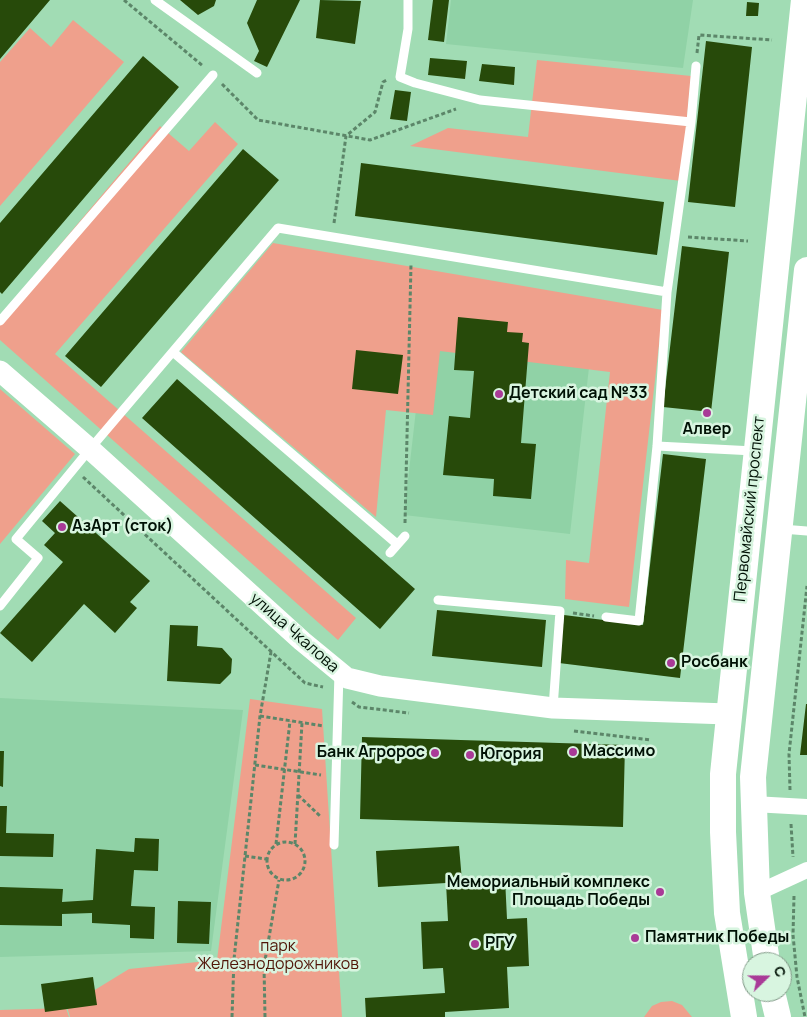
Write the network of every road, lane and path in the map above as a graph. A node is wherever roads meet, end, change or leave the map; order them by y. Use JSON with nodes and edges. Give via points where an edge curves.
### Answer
{"nodes":[{"id":1,"x":124,"y":0,"type":"edge"},
{"id":2,"x":155,"y":0,"type":"edge"},
{"id":3,"x":408,"y":0,"type":"edge"},
{"id":4,"x":804,"y":0,"type":"edge"},
{"id":5,"x":772,"y":40,"type":"dead end"},
{"id":6,"x":696,"y":66,"type":"joint"},
{"id":7,"x":257,"y":73,"type":"dead end"},
{"id":8,"x":213,"y":75,"type":"junction"},
{"id":9,"x":400,"y":77,"type":"junction"},
{"id":10,"x":480,"y":100,"type":"junction"},
{"id":11,"x":691,"y":122,"type":"junction"},
{"id":12,"x":346,"y":136,"type":"junction"},
{"id":13,"x":675,"y":236,"type":"junction"},
{"id":14,"x":332,"y":237,"type":"junction"},
{"id":15,"x":748,"y":240,"type":"dead end"},
{"id":16,"x":411,"y":250,"type":"junction"},
{"id":17,"x":807,"y":270,"type":"edge"},
{"id":18,"x":667,"y":292,"type":"junction"},
{"id":19,"x":806,"y":297,"type":"edge"},
{"id":20,"x":0,"y":321,"type":"edge"},
{"id":21,"x":173,"y":352,"type":"junction"},
{"id":22,"x":0,"y":371,"type":"edge"},
{"id":23,"x":657,"y":446,"type":"junction"},
{"id":24,"x":90,"y":449,"type":"junction"},
{"id":25,"x":756,"y":451,"type":"junction"},
{"id":26,"x":779,"y":529,"type":"junction"},
{"id":27,"x":807,"y":531,"type":"edge"},
{"id":28,"x":405,"y":536,"type":"joint"},
{"id":29,"x":397,"y":544,"type":"junction"},
{"id":30,"x":390,"y":552,"type":"dead end"},
{"id":31,"x":438,"y":600,"type":"dead end"},
{"id":32,"x":0,"y":606,"type":"edge"},
{"id":33,"x":560,"y":611,"type":"junction"},
{"id":34,"x":606,"y":617,"type":"joint"},
{"id":35,"x":271,"y":651,"type":"dead end"},
{"id":36,"x":339,"y":673,"type":"junction"},
{"id":37,"x":553,"y":708,"type":"junction"},
{"id":38,"x":728,"y":714,"type":"junction"},
{"id":39,"x":260,"y":716,"type":"junction"},
{"id":40,"x":290,"y":721,"type":"junction"},
{"id":41,"x":302,"y":723,"type":"junction"},
{"id":42,"x":338,"y":728,"type":"junction"},
{"id":43,"x":255,"y":765,"type":"junction"},
{"id":44,"x":284,"y":769,"type":"junction"},
{"id":45,"x":298,"y":771,"type":"junction"},
{"id":46,"x":336,"y":777,"type":"junction"},
{"id":47,"x":297,"y":794,"type":"junction"},
{"id":48,"x":753,"y":804,"type":"junction"},
{"id":49,"x":807,"y":807,"type":"edge"},
{"id":50,"x":335,"y":831,"type":"junction"},
{"id":51,"x":276,"y":844,"type":"junction"},
{"id":52,"x":295,"y":844,"type":"junction"},
{"id":53,"x":334,"y":845,"type":"dead end"},
{"id":54,"x":245,"y":856,"type":"junction"},
{"id":55,"x":266,"y":859,"type":"junction"},
{"id":56,"x":807,"y":870,"type":"edge"},
{"id":57,"x":279,"y":880,"type":"junction"},
{"id":58,"x":758,"y":893,"type":"junction"},
{"id":59,"x":766,"y":952,"type":"edge"},
{"id":60,"x":774,"y":1002,"type":"edge"},
{"id":61,"x":232,"y":1017,"type":"edge"},
{"id":62,"x":265,"y":1017,"type":"edge"},
{"id":63,"x":744,"y":1017,"type":"edge"},
{"id":64,"x":778,"y":1017,"type":"edge"}],
"edges":[{"from":1,"to":8,"type":"path"},
{"from":2,"to":7,"type":"lane"},
{"from":3,"to":9,"type":"lane","via":[[408,29]]},
{"from":4,"to":25,"type":"main road","name":"Первомайский проспект"},
{"from":5,"to":6,"type":"path","via":[[699,35]]},
{"from":6,"to":11,"type":"lane"},
{"from":8,"to":12,"type":"path","via":[[258,120]]},
{"from":8,"to":20,"type":"lane"},
{"from":9,"to":10,"type":"lane"},
{"from":9,"to":12,"type":"path","via":[[383,82],[375,112]]},
{"from":10,"to":11,"type":"lane"},
{"from":10,"to":12,"type":"path","via":[[370,140]]},
{"from":11,"to":13,"type":"lane"},
{"from":12,"to":14,"type":"path"},
{"from":13,"to":15,"type":"path"},
{"from":13,"to":18,"type":"lane"},
{"from":14,"to":16,"type":"lane"},
{"from":14,"to":21,"type":"lane","via":[[278,228]]},
{"from":16,"to":18,"type":"lane"},
{"from":16,"to":28,"type":"path"},
{"from":17,"to":19,"type":"main road","name":"Первомайский проспект"},
{"from":18,"to":23,"type":"lane"},
{"from":19,"to":26,"type":"main road","name":"Первомайский проспект"},
{"from":21,"to":24,"type":"lane"},
{"from":21,"to":29,"type":"lane"},
{"from":22,"to":24,"type":"street","name":"улица Чкалова"},
{"from":23,"to":25,"type":"lane"},
{"from":23,"to":34,"type":"lane","via":[[639,621]]},
{"from":24,"to":32,"type":"lane","via":[[16,539],[38,558]]},
{"from":24,"to":36,"type":"street","name":"улица Чкалова"},
{"from":25,"to":38,"type":"main road","name":"Первомайский проспект"},
{"from":26,"to":27,"type":"lane"},
{"from":26,"to":48,"type":"main road","name":"Первомайский проспект","via":[[758,716]]},
{"from":28,"to":29,"type":"lane"},
{"from":29,"to":30,"type":"lane"},
{"from":31,"to":33,"type":"lane"},
{"from":33,"to":34,"type":"path"},
{"from":33,"to":37,"type":"lane"},
{"from":35,"to":39,"type":"path"},
{"from":36,"to":37,"type":"street","name":"улица Чкалова","via":[[380,686]]},
{"from":36,"to":42,"type":"lane"},
{"from":37,"to":38,"type":"street","name":"улица Чкалова"},
{"from":38,"to":63,"type":"main road","name":"Первомайский проспект","via":[[723,832],[727,913]]},
{"from":39,"to":40,"type":"path"},
{"from":39,"to":43,"type":"path"},
{"from":40,"to":41,"type":"path"},
{"from":40,"to":44,"type":"path"},
{"from":41,"to":42,"type":"path"},
{"from":41,"to":45,"type":"path"},
{"from":42,"to":46,"type":"lane"},
{"from":43,"to":44,"type":"path"},
{"from":43,"to":54,"type":"path"},
{"from":44,"to":45,"type":"path"},
{"from":44,"to":51,"type":"path"},
{"from":45,"to":46,"type":"path"},
{"from":45,"to":47,"type":"path"},
{"from":46,"to":50,"type":"lane"},
{"from":47,"to":50,"type":"path"},
{"from":47,"to":52,"type":"path"},
{"from":48,"to":49,"type":"street"},
{"from":48,"to":58,"type":"main road","name":"Первомайский проспект"},
{"from":50,"to":53,"type":"lane"},
{"from":51,"to":52,"type":"path"},
{"from":51,"to":55,"type":"path"},
{"from":52,"to":57,"type":"path","via":[[304,854],[304,866],[297,877]]},
{"from":54,"to":55,"type":"path"},
{"from":54,"to":61,"type":"path","via":[[234,959]]},
{"from":55,"to":57,"type":"path","via":[[269,871]]},
{"from":56,"to":58,"type":"street"},
{"from":57,"to":62,"type":"path","via":[[264,966]]},
{"from":58,"to":59,"type":"main road","name":"Первомайский проспект"},
{"from":60,"to":64,"type":"main road"}]}
